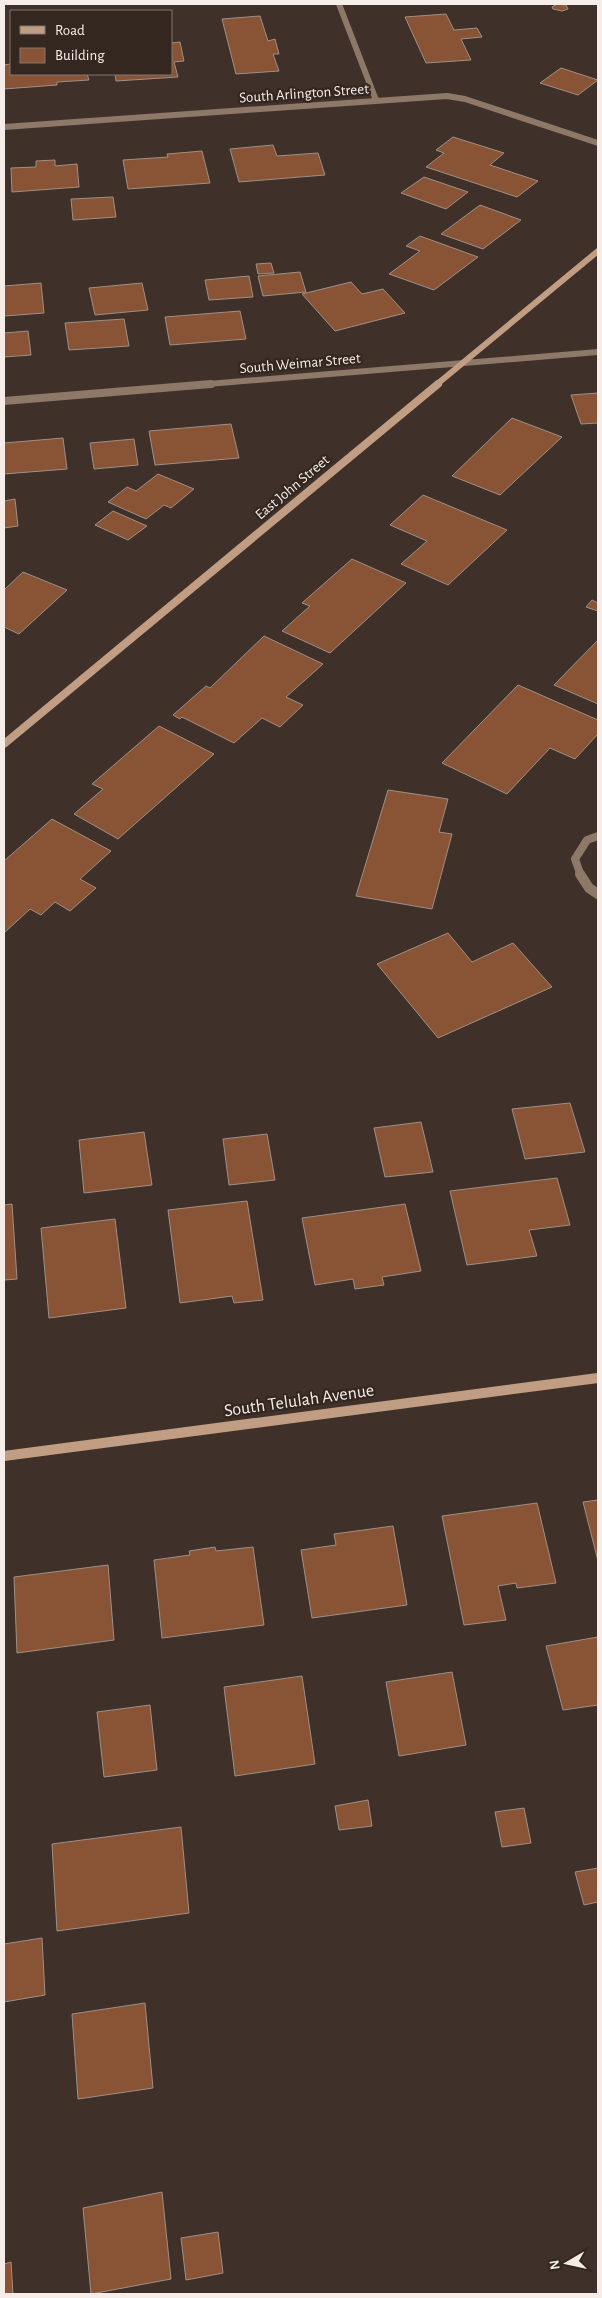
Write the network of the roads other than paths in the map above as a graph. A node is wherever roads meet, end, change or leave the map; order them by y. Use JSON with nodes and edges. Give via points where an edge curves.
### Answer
{"nodes":[{"id":1,"x":339,"y":4,"type":"edge"},
{"id":2,"x":376,"y":100,"type":"junction"},
{"id":3,"x":4,"y":128,"type":"edge"},
{"id":4,"x":598,"y":143,"type":"edge"},
{"id":5,"x":598,"y":251,"type":"edge"},
{"id":6,"x":598,"y":352,"type":"edge"},
{"id":7,"x":464,"y":363,"type":"junction"},
{"id":8,"x":4,"y":402,"type":"edge"},
{"id":9,"x":4,"y":744,"type":"edge"},
{"id":10,"x":598,"y":836,"type":"edge"},
{"id":11,"x":598,"y":894,"type":"edge"},
{"id":12,"x":598,"y":1378,"type":"edge"},
{"id":13,"x":4,"y":1456,"type":"edge"}],
"edges":[{"from":1,"to":2,"type":"street"},
{"from":2,"to":3,"type":"street","name":"South Arlington Street"},
{"from":2,"to":4,"type":"street","name":"South Arlington Street","via":[[447,96],[465,99]]},
{"from":5,"to":7,"type":"street","name":"East John Street"},
{"from":6,"to":7,"type":"street","name":"South Weimar Street"},
{"from":7,"to":8,"type":"street","name":"South Weimar Street"},
{"from":7,"to":9,"type":"street","name":"East John Street"},
{"from":10,"to":11,"type":"street","via":[[587,840],[575,859],[581,878]]},
{"from":12,"to":13,"type":"street","name":"South Telulah Avenue"}]}
